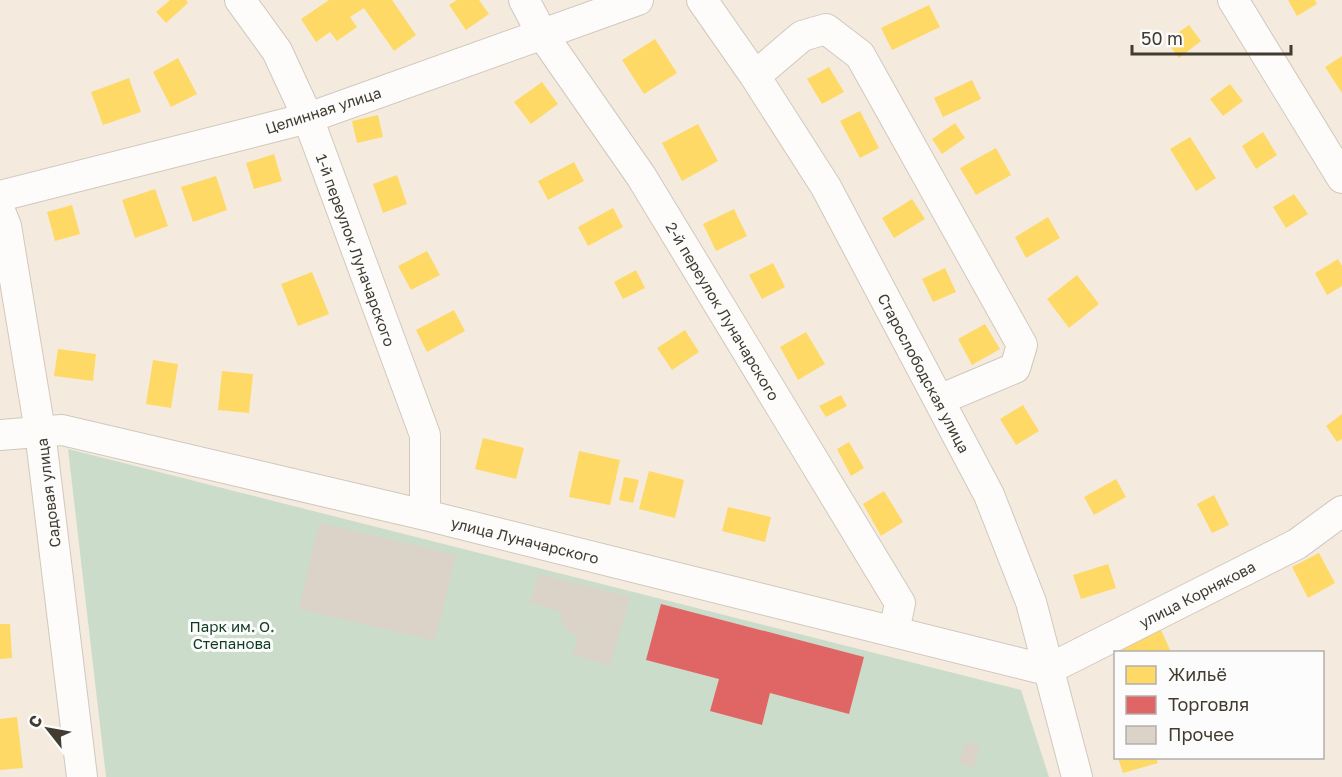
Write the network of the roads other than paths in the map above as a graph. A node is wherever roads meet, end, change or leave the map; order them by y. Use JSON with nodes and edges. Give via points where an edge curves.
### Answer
{"nodes":[{"id":1,"x":240,"y":0,"type":"edge"},
{"id":2,"x":524,"y":0,"type":"edge"},
{"id":3,"x":638,"y":0,"type":"edge"},
{"id":4,"x":702,"y":0,"type":"edge"},
{"id":5,"x":1233,"y":0,"type":"edge"},
{"id":6,"x":542,"y":34,"type":"junction"},
{"id":7,"x":755,"y":76,"type":"junction"},
{"id":8,"x":308,"y":118,"type":"junction"},
{"id":9,"x":1342,"y":178,"type":"edge"},
{"id":10,"x":0,"y":196,"type":"edge"},
{"id":11,"x":0,"y":211,"type":"edge"},
{"id":12,"x":939,"y":400,"type":"junction"},
{"id":13,"x":40,"y":432,"type":"junction"},
{"id":14,"x":0,"y":435,"type":"edge"},
{"id":15,"x":1342,"y":511,"type":"edge"},
{"id":16,"x":425,"y":515,"type":"junction"},
{"id":17,"x":894,"y":632,"type":"junction"},
{"id":18,"x":1047,"y":670,"type":"junction"},
{"id":19,"x":82,"y":777,"type":"edge"},
{"id":20,"x":1077,"y":777,"type":"edge"}],
"edges":[{"from":1,"to":8,"type":"street","name":"1-й переулок Луначарского","via":[[277,51]]},
{"from":2,"to":6,"type":"street","name":"2-й переулок Луначарского"},
{"from":3,"to":6,"type":"street","name":"Целинная улица"},
{"from":4,"to":7,"type":"street","name":"Старослободская улица"},
{"from":5,"to":9,"type":"street"},
{"from":6,"to":8,"type":"street","name":"Целинная улица"},
{"from":6,"to":17,"type":"street","name":"2-й переулок Луначарского","via":[[641,176],[900,603]]},
{"from":7,"to":12,"type":"street","name":"Старослободская улица","via":[[826,187]]},
{"from":7,"to":12,"type":"street","via":[[802,36],[826,29],[861,55],[1022,345],[1014,368]]},
{"from":8,"to":10,"type":"street","name":"Целинная улица"},
{"from":8,"to":16,"type":"street","name":"1-й переулок Луначарского","via":[[425,435]]},
{"from":11,"to":13,"type":"street","name":"Садовая улица","via":[[6,226]]},
{"from":12,"to":18,"type":"street","name":"Старослободская улица","via":[[989,495],[1031,602]]},
{"from":13,"to":14,"type":"street","name":"улица Луначарского"},
{"from":13,"to":16,"type":"street","name":"улица Луначарского","via":[[62,430]]},
{"from":13,"to":19,"type":"street","name":"Садовая улица"},
{"from":15,"to":18,"type":"street","name":"улица Корнякова","via":[[1298,544]]},
{"from":16,"to":17,"type":"street","name":"улица Луначарского"},
{"from":17,"to":18,"type":"street","name":"улица Луначарского"},
{"from":18,"to":20,"type":"street","name":"Старослободская улица"}]}
